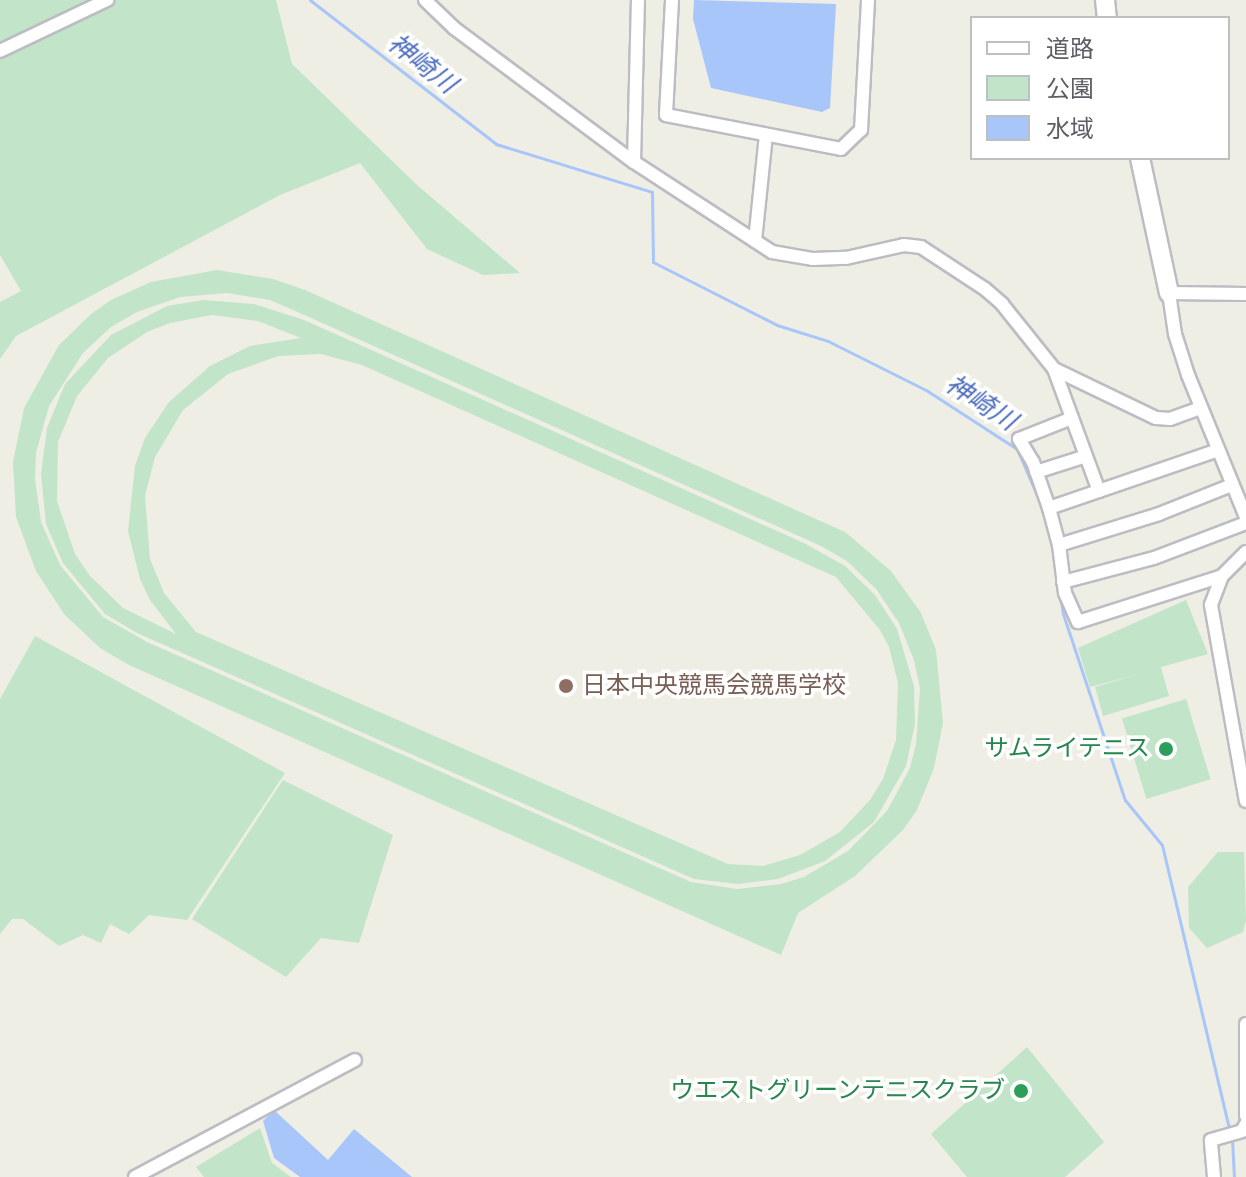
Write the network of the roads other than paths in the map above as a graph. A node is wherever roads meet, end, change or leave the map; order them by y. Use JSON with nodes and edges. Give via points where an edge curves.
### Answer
{"nodes":[{"id":1,"x":107,"y":0,"type":"edge"},
{"id":2,"x":425,"y":0,"type":"edge"},
{"id":3,"x":638,"y":0,"type":"edge"},
{"id":4,"x":672,"y":0,"type":"edge"},
{"id":5,"x":868,"y":0,"type":"edge"},
{"id":6,"x":0,"y":51,"type":"edge"},
{"id":7,"x":766,"y":135,"type":"junction"},
{"id":8,"x":1140,"y":160,"type":"edge"},
{"id":9,"x":634,"y":162,"type":"junction"},
{"id":10,"x":755,"y":241,"type":"junction"},
{"id":11,"x":1169,"y":293,"type":"junction"},
{"id":12,"x":1246,"y":294,"type":"edge"},
{"id":13,"x":1054,"y":369,"type":"junction"},
{"id":14,"x":1200,"y":408,"type":"junction"},
{"id":15,"x":1072,"y":418,"type":"junction"},
{"id":16,"x":1218,"y":450,"type":"junction"},
{"id":17,"x":1086,"y":456,"type":"junction"},
{"id":18,"x":1036,"y":472,"type":"junction"},
{"id":19,"x":1232,"y":485,"type":"junction"},
{"id":20,"x":1099,"y":491,"type":"junction"},
{"id":21,"x":1049,"y":508,"type":"junction"},
{"id":22,"x":1246,"y":520,"type":"edge"},
{"id":23,"x":1059,"y":545,"type":"junction"},
{"id":24,"x":1246,"y":552,"type":"edge"},
{"id":25,"x":1222,"y":576,"type":"junction"},
{"id":26,"x":1063,"y":582,"type":"junction"},
{"id":27,"x":1246,"y":801,"type":"edge"},
{"id":28,"x":1246,"y":1024,"type":"edge"},
{"id":29,"x":355,"y":1060,"type":"dead end"},
{"id":30,"x":1244,"y":1126,"type":"edge"},
{"id":31,"x":135,"y":1177,"type":"edge"},
{"id":32,"x":1214,"y":1177,"type":"edge"}],
"edges":[{"from":1,"to":6,"type":"street"},
{"from":2,"to":9,"type":"street","via":[[454,28]]},
{"from":3,"to":9,"type":"street"},
{"from":4,"to":7,"type":"street","via":[[666,115]]},
{"from":5,"to":7,"type":"street","via":[[861,130],[841,149]]},
{"from":7,"to":10,"type":"street"},
{"from":8,"to":11,"type":"street"},
{"from":9,"to":10,"type":"street"},
{"from":10,"to":13,"type":"street","via":[[772,252],[813,259],[921,247],[1002,304]]},
{"from":11,"to":12,"type":"street"},
{"from":11,"to":14,"type":"street","via":[[1175,334]]},
{"from":13,"to":14,"type":"street","via":[[1156,418],[1170,419]]},
{"from":13,"to":15,"type":"street"},
{"from":14,"to":16,"type":"street"},
{"from":15,"to":17,"type":"street"},
{"from":15,"to":18,"type":"street","via":[[1019,439]]},
{"from":16,"to":19,"type":"street"},
{"from":16,"to":20,"type":"street"},
{"from":17,"to":18,"type":"street"},
{"from":17,"to":20,"type":"street"},
{"from":18,"to":21,"type":"street"},
{"from":19,"to":22,"type":"street"},
{"from":19,"to":23,"type":"street"},
{"from":20,"to":21,"type":"street"},
{"from":21,"to":23,"type":"street"},
{"from":22,"to":26,"type":"street","via":[[1154,558]]},
{"from":23,"to":26,"type":"street"},
{"from":24,"to":25,"type":"street"},
{"from":25,"to":26,"type":"street","via":[[1078,622]]},
{"from":25,"to":27,"type":"street","via":[[1211,605]]},
{"from":28,"to":30,"type":"street"},
{"from":29,"to":31,"type":"street"},
{"from":30,"to":32,"type":"street","via":[[1211,1140]]}]}
